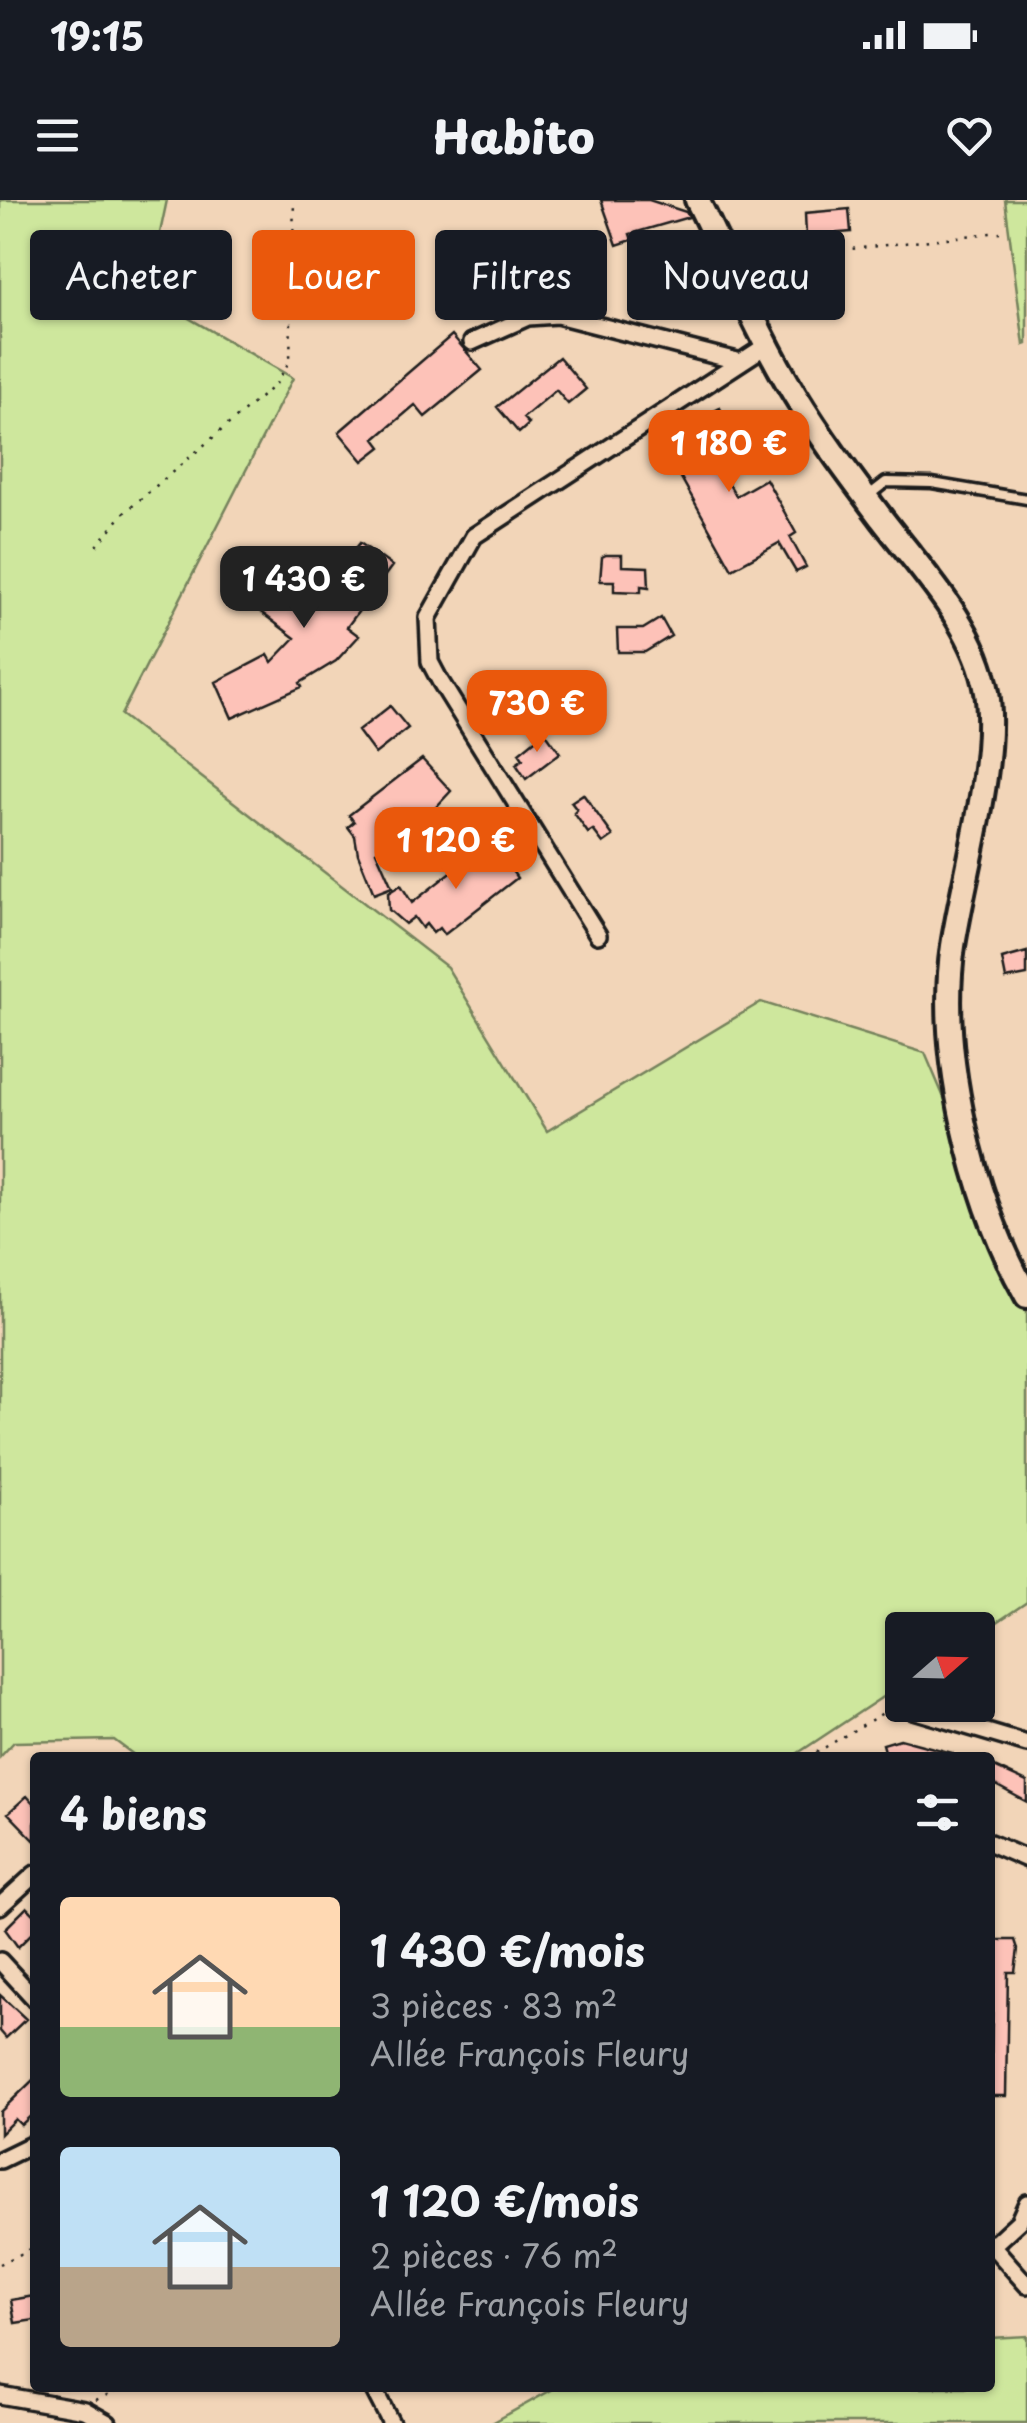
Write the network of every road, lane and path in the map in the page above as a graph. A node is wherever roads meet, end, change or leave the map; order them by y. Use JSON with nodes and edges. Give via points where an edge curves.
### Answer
{"nodes":[{"id":1,"x":294,"y":200,"type":"edge"},
{"id":2,"x":698,"y":200,"type":"edge"},
{"id":3,"x":1000,"y":232,"type":"dead end"},
{"id":4,"x":845,"y":250,"type":"edge"},
{"id":5,"x":472,"y":342,"type":"dead end"},
{"id":6,"x":766,"y":345,"type":"junction"},
{"id":7,"x":741,"y":362,"type":"junction"},
{"id":8,"x":866,"y":498,"type":"junction"},
{"id":9,"x":1027,"y":500,"type":"edge"},
{"id":10,"x":96,"y":546,"type":"dead end"},
{"id":11,"x":598,"y":936,"type":"dead end"},
{"id":12,"x":1027,"y":1296,"type":"edge"},
{"id":13,"x":885,"y":1711,"type":"edge"},
{"id":14,"x":953,"y":1722,"type":"edge"},
{"id":15,"x":1027,"y":1744,"type":"edge"},
{"id":16,"x":816,"y":1752,"type":"edge"},
{"id":17,"x":995,"y":1845,"type":"edge"},
{"id":18,"x":1027,"y":1858,"type":"edge"},
{"id":19,"x":30,"y":1879,"type":"edge"},
{"id":20,"x":0,"y":1906,"type":"edge"},
{"id":21,"x":0,"y":1961,"type":"edge"},
{"id":22,"x":30,"y":1993,"type":"edge"},
{"id":23,"x":30,"y":2145,"type":"edge"},
{"id":24,"x":0,"y":2160,"type":"edge"},
{"id":25,"x":1027,"y":2202,"type":"edge"},
{"id":26,"x":995,"y":2241,"type":"edge"},
{"id":27,"x":995,"y":2247,"type":"edge"},
{"id":28,"x":30,"y":2249,"type":"edge"},
{"id":29,"x":0,"y":2264,"type":"edge"},
{"id":30,"x":1027,"y":2286,"type":"edge"},
{"id":31,"x":110,"y":2392,"type":"edge"},
{"id":32,"x":375,"y":2392,"type":"edge"},
{"id":33,"x":0,"y":2395,"type":"edge"},
{"id":34,"x":84,"y":2410,"type":"junction"},
{"id":35,"x":108,"y":2423,"type":"edge"},
{"id":36,"x":391,"y":2423,"type":"edge"}],
"edges":[{"from":1,"to":10,"type":"path","via":[[290,360],[276,384],[123,514]]},
{"from":2,"to":6,"type":"main road"},
{"from":3,"to":4,"type":"path"},
{"from":5,"to":7,"type":"street","via":[[528,317],[557,315]]},
{"from":6,"to":7,"type":"street"},
{"from":6,"to":8,"type":"main road"},
{"from":7,"to":11,"type":"street","via":[[474,536],[428,618],[430,662]]},
{"from":8,"to":9,"type":"lane","via":[[886,482]]},
{"from":8,"to":12,"type":"main road","via":[[948,604],[987,690],[989,729],[952,950],[950,1005],[978,1179]]},
{"from":13,"to":16,"type":"path"},
{"from":14,"to":15,"type":"street"},
{"from":17,"to":18,"type":"street"},
{"from":19,"to":20,"type":"street"},
{"from":21,"to":22,"type":"street"},
{"from":23,"to":24,"type":"street"},
{"from":25,"to":26,"type":"street","via":[[1019,2221]]},
{"from":27,"to":30,"type":"street"},
{"from":28,"to":29,"type":"path"},
{"from":31,"to":34,"type":"path"},
{"from":32,"to":36,"type":"street"},
{"from":33,"to":34,"type":"street"},
{"from":34,"to":35,"type":"street"}]}
